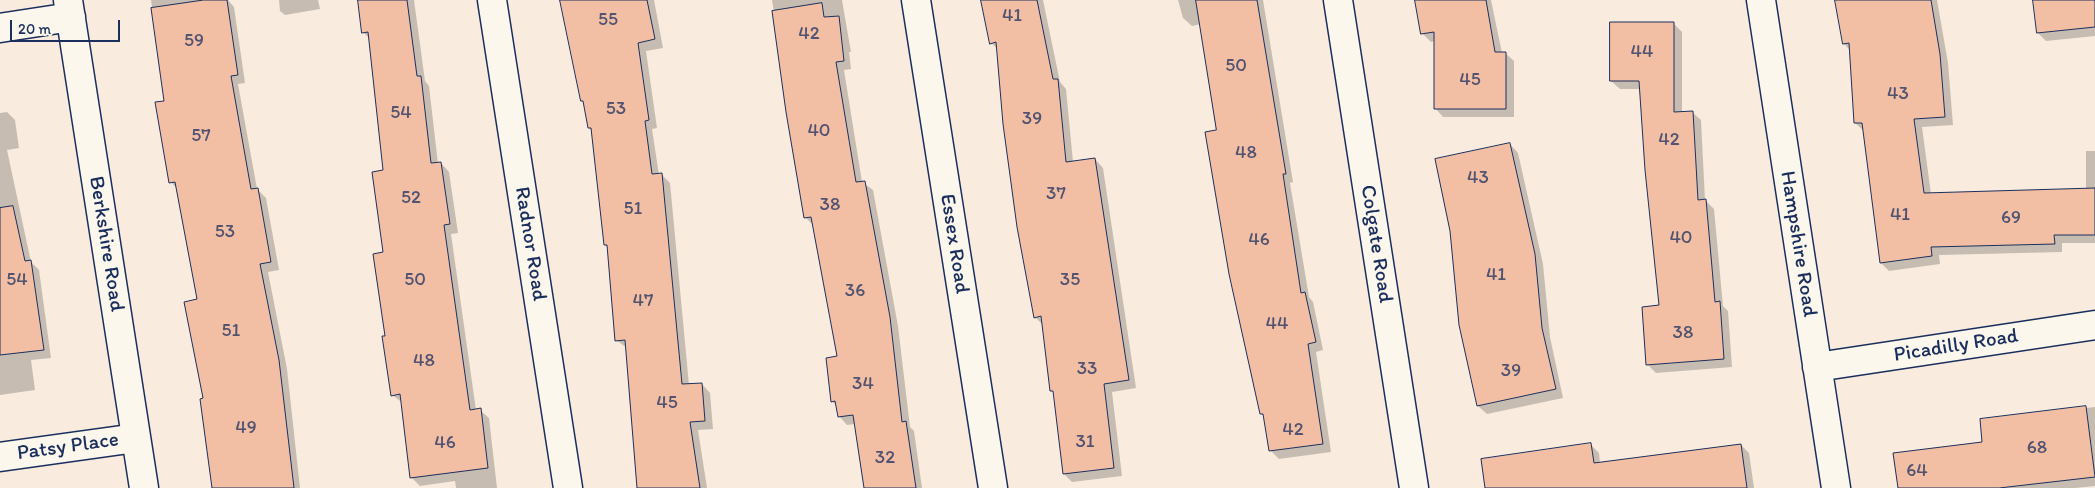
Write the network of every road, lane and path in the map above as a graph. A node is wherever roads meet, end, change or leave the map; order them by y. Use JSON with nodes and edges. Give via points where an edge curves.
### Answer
{"nodes":[{"id":1,"x":492,"y":0,"type":"edge"},
{"id":2,"x":916,"y":0,"type":"edge"},
{"id":3,"x":1338,"y":0,"type":"edge"},
{"id":4,"x":1761,"y":0,"type":"edge"},
{"id":5,"x":70,"y":8,"type":"edge"},
{"id":6,"x":0,"y":28,"type":"edge"},
{"id":7,"x":2095,"y":325,"type":"edge"},
{"id":8,"x":1817,"y":367,"type":"junction"},
{"id":9,"x":136,"y":438,"type":"junction"},
{"id":10,"x":0,"y":456,"type":"edge"},
{"id":11,"x":144,"y":488,"type":"edge"},
{"id":12,"x":568,"y":488,"type":"edge"},
{"id":13,"x":993,"y":488,"type":"edge"},
{"id":14,"x":1414,"y":488,"type":"edge"},
{"id":15,"x":1836,"y":488,"type":"edge"}],
"edges":[{"from":1,"to":12,"type":"street","name":"Radnor Road"},
{"from":2,"to":13,"type":"street","name":"Essex Road"},
{"from":3,"to":14,"type":"street","name":"Colgate Road"},
{"from":4,"to":8,"type":"street","name":"Hampshire Road"},
{"from":5,"to":6,"type":"street"},
{"from":5,"to":9,"type":"street","name":"Berkshire Road"},
{"from":7,"to":8,"type":"street","name":"Picadilly Road"},
{"from":8,"to":15,"type":"street","name":"Hampshire Road"},
{"from":9,"to":10,"type":"street","name":"Patsy Place"},
{"from":9,"to":11,"type":"street","name":"Berkshire Road"}]}
